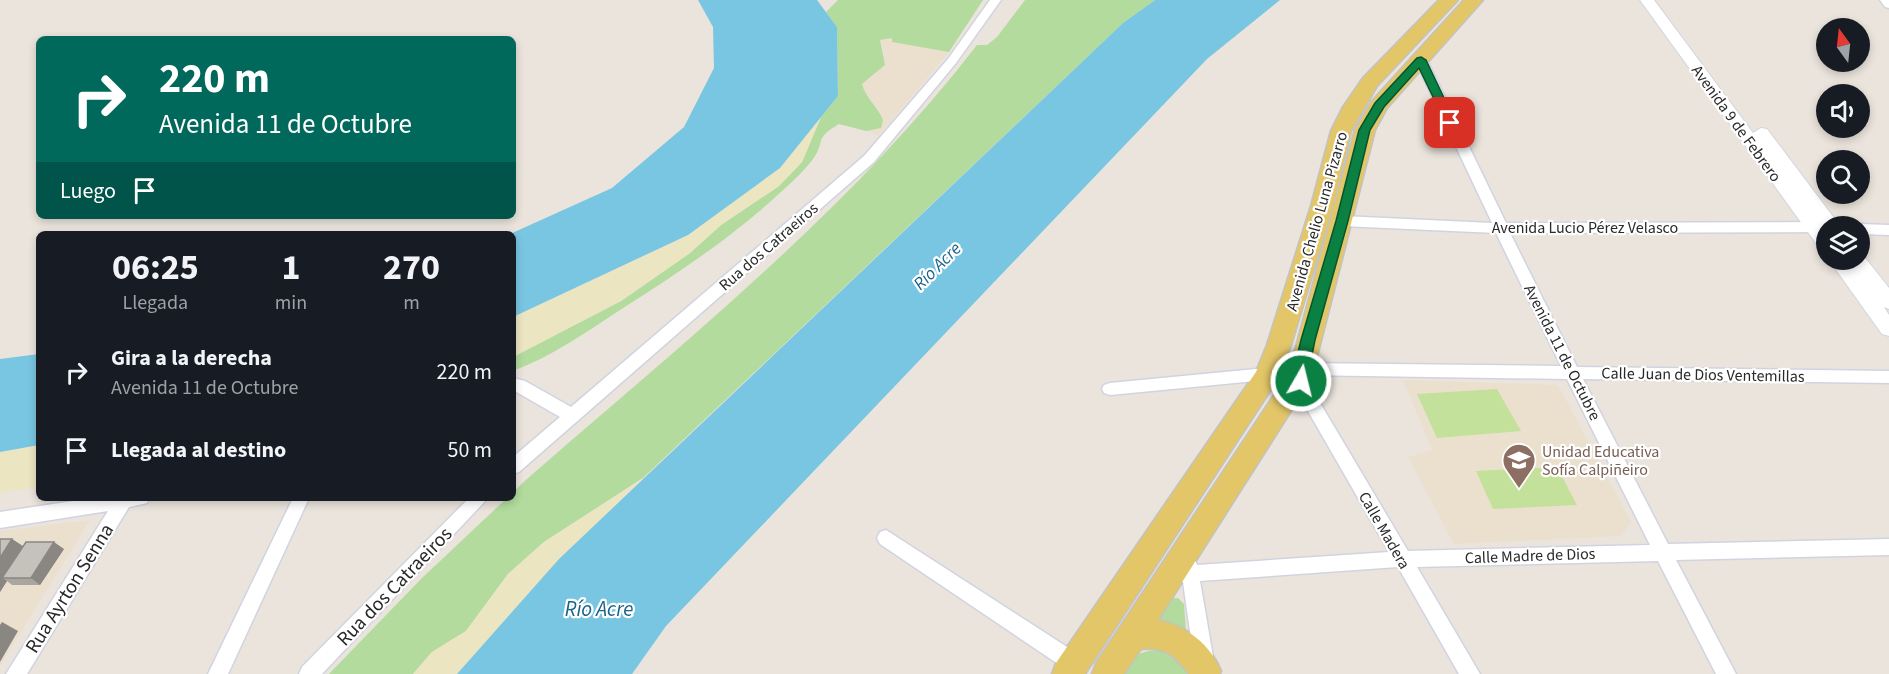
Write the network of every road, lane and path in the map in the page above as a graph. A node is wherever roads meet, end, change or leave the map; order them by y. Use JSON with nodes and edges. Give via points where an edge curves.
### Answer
{"nodes":[{"id":1,"x":996,"y":0,"type":"edge"},
{"id":2,"x":1449,"y":0,"type":"edge"},
{"id":3,"x":1474,"y":0,"type":"edge"},
{"id":4,"x":1647,"y":0,"type":"edge"},
{"id":5,"x":1661,"y":0,"type":"edge"},
{"id":6,"x":1884,"y":0,"type":"edge"},
{"id":7,"x":1889,"y":5,"type":"edge"},
{"id":8,"x":1421,"y":60,"type":"junction"},
{"id":9,"x":1816,"y":216,"type":"edge"},
{"id":10,"x":1816,"y":217,"type":"edge"},
{"id":11,"x":1342,"y":221,"type":"junction"},
{"id":12,"x":1816,"y":227,"type":"edge"},
{"id":13,"x":1500,"y":228,"type":"junction"},
{"id":14,"x":1870,"y":229,"type":"edge"},
{"id":15,"x":1889,"y":230,"type":"edge"},
{"id":16,"x":1846,"y":270,"type":"edge"},
{"id":17,"x":1865,"y":270,"type":"edge"},
{"id":18,"x":1889,"y":302,"type":"edge"},
{"id":19,"x":1889,"y":328,"type":"edge"},
{"id":20,"x":1572,"y":371,"type":"junction"},
{"id":21,"x":1266,"y":374,"type":"junction"},
{"id":22,"x":1889,"y":377,"type":"edge"},
{"id":23,"x":1298,"y":381,"type":"junction"},
{"id":24,"x":516,"y":384,"type":"edge"},
{"id":25,"x":1110,"y":389,"type":"dead end"},
{"id":26,"x":573,"y":416,"type":"junction"},
{"id":27,"x":516,"y":464,"type":"edge"},
{"id":28,"x":128,"y":501,"type":"edge"},
{"id":29,"x":300,"y":501,"type":"edge"},
{"id":30,"x":477,"y":501,"type":"edge"},
{"id":31,"x":123,"y":502,"type":"junction"},
{"id":32,"x":0,"y":520,"type":"edge"},
{"id":33,"x":886,"y":538,"type":"dead end"},
{"id":34,"x":1889,"y":548,"type":"edge"},
{"id":35,"x":1661,"y":551,"type":"junction"},
{"id":36,"x":1401,"y":559,"type":"junction"},
{"id":37,"x":1183,"y":566,"type":"junction"},
{"id":38,"x":1133,"y":635,"type":"junction"},
{"id":39,"x":1071,"y":668,"type":"edge"},
{"id":40,"x":1206,"y":672,"type":"edge"},
{"id":41,"x":16,"y":674,"type":"edge"},
{"id":42,"x":218,"y":674,"type":"edge"},
{"id":43,"x":309,"y":674,"type":"edge"},
{"id":44,"x":1107,"y":674,"type":"edge"},
{"id":45,"x":1470,"y":674,"type":"edge"},
{"id":46,"x":1727,"y":674,"type":"edge"}],
"edges":[{"from":1,"to":26,"type":"street","name":"Rua dos Catraeiros","via":[[952,61],[869,159]]},
{"from":2,"to":21,"type":"main road","name":"Avenida Chelio Luna Pizarro","via":[[1370,82],[1341,131],[1319,217],[1279,345]]},
{"from":3,"to":8,"type":"main road","name":"Avenida Chelio Luna Pizarro"},
{"from":4,"to":10,"type":"street","name":"Avenida 9 de Febrero"},
{"from":5,"to":9,"type":"street","name":"Avenida 9 de Febrero"},
{"from":6,"to":7,"type":"street"},
{"from":8,"to":11,"type":"main road","name":"Avenida Chelio Luna Pizarro","via":[[1379,105],[1365,130]]},
{"from":8,"to":13,"type":"street","name":"Avenida 11 de Octubre"},
{"from":11,"to":13,"type":"street","name":"Avenida Lucio Pérez Velasco"},
{"from":11,"to":23,"type":"main road","name":"Avenida Chelio Luna Pizarro"},
{"from":12,"to":13,"type":"street","name":"Avenida Lucio Pérez Velasco"},
{"from":13,"to":20,"type":"street","name":"Avenida 11 de Octubre"},
{"from":14,"to":15,"type":"street"},
{"from":16,"to":19,"type":"street"},
{"from":17,"to":18,"type":"street"},
{"from":20,"to":22,"type":"street","name":"Calle Juan de Dios Ventemillas"},
{"from":20,"to":23,"type":"street","name":"Calle Juan de Dios Ventemillas"},
{"from":20,"to":35,"type":"street","name":"Avenida 11 de Octubre"},
{"from":21,"to":23,"type":"main road","via":[[1276,365],[1288,366]]},
{"from":21,"to":25,"type":"street"},
{"from":21,"to":39,"type":"main road","name":"Avenida Chelio Luna Pizarro"},
{"from":23,"to":36,"type":"street","name":"Calle Madera"},
{"from":23,"to":37,"type":"main road","name":"Avenida Chelio Luna Pizarro"},
{"from":24,"to":26,"type":"street"},
{"from":26,"to":27,"type":"street","name":"Rua dos Catraeiros"},
{"from":28,"to":31,"type":"street"},
{"from":29,"to":42,"type":"street"},
{"from":30,"to":43,"type":"street","name":"Rua dos Catraeiros"},
{"from":31,"to":32,"type":"street"},
{"from":31,"to":41,"type":"street","name":"Rua Ayrton Senna"},
{"from":33,"to":39,"type":"street"},
{"from":34,"to":35,"type":"street","name":"Calle Madre de Dios"},
{"from":35,"to":36,"type":"street","name":"Calle Madre de Dios"},
{"from":35,"to":46,"type":"street","name":"Avenida 11 de Octubre"},
{"from":36,"to":37,"type":"street","name":"Calle Madre de Dios"},
{"from":36,"to":45,"type":"street","name":"Calle Madera"},
{"from":37,"to":38,"type":"main road","name":"Avenida Chelio Luna Pizarro"},
{"from":37,"to":40,"type":"street"},
{"from":38,"to":40,"type":"main road","via":[[1154,633],[1173,637],[1188,647]]},
{"from":38,"to":44,"type":"main road","name":"Avenida Chelio Luna Pizarro"}]}
